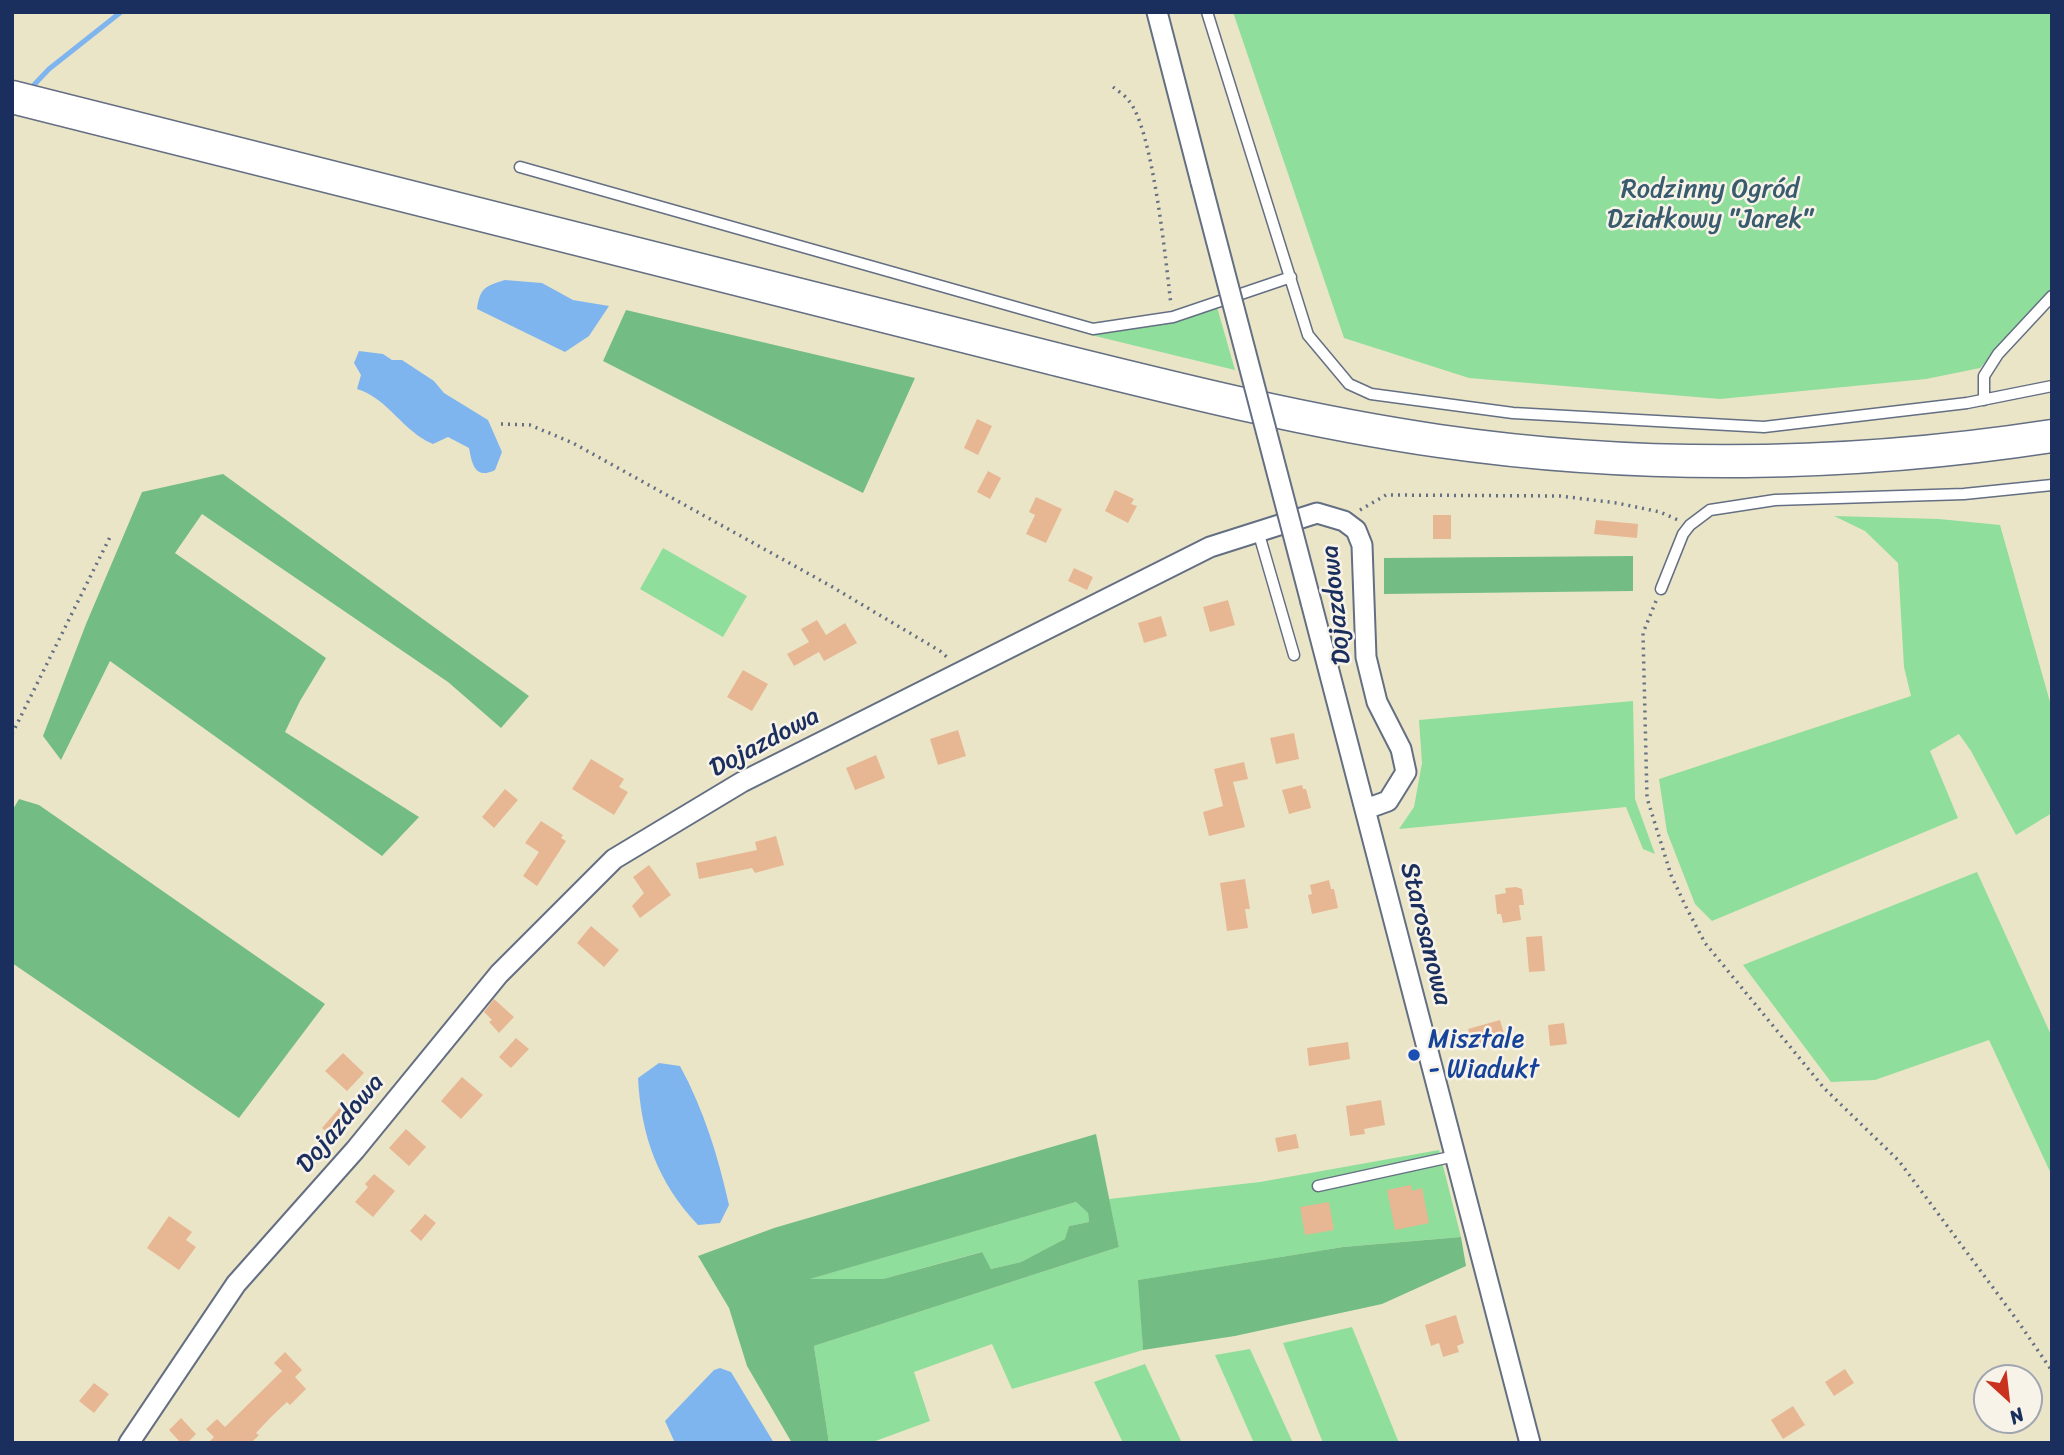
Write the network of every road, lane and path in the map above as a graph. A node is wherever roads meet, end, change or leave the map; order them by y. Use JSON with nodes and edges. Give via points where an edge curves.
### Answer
{"nodes":[{"id":1,"x":1157,"y":12,"type":"edge"},
{"id":2,"x":1207,"y":12,"type":"edge"},
{"id":3,"x":1113,"y":87,"type":"dead end"},
{"id":4,"x":12,"y":97,"type":"edge"},
{"id":5,"x":520,"y":167,"type":"dead end"},
{"id":6,"x":1291,"y":277,"type":"junction"},
{"id":7,"x":2052,"y":296,"type":"edge"},
{"id":8,"x":1173,"y":317,"type":"junction"},
{"id":9,"x":2052,"y":386,"type":"edge"},
{"id":10,"x":1984,"y":400,"type":"junction"},
{"id":11,"x":501,"y":424,"type":"dead end"},
{"id":12,"x":2052,"y":436,"type":"edge"},
{"id":13,"x":2052,"y":485,"type":"edge"},
{"id":14,"x":1344,"y":521,"type":"junction"},
{"id":15,"x":1690,"y":525,"type":"junction"},
{"id":16,"x":1258,"y":530,"type":"junction"},
{"id":17,"x":110,"y":537,"type":"dead end"},
{"id":18,"x":1661,"y":590,"type":"joint"},
{"id":19,"x":1294,"y":655,"type":"dead end"},
{"id":20,"x":963,"y":671,"type":"junction"},
{"id":21,"x":12,"y":734,"type":"edge"},
{"id":22,"x":1366,"y":809,"type":"junction"},
{"id":23,"x":1455,"y":1156,"type":"junction"},
{"id":24,"x":1318,"y":1186,"type":"dead end"},
{"id":25,"x":2052,"y":1371,"type":"edge"},
{"id":26,"x":129,"y":1443,"type":"edge"},
{"id":27,"x":1530,"y":1443,"type":"edge"}],
"edges":[{"from":1,"to":22,"type":"street","name":"Starosanowa","bridge":true},
{"from":2,"to":6,"type":"lane"},
{"from":3,"to":8,"type":"path","via":[[1130,102],[1144,131]]},
{"from":4,"to":12,"type":"main road","via":[[1219,400],[1340,425],[1532,452],[1720,460],[1933,452]]},
{"from":5,"to":8,"type":"lane","via":[[1093,329]]},
{"from":6,"to":8,"type":"lane"},
{"from":6,"to":10,"type":"lane","via":[[1308,335],[1349,384],[1371,394],[1513,413],[1764,427]]},
{"from":7,"to":10,"type":"lane","via":[[1998,354],[1984,376]]},
{"from":9,"to":10,"type":"lane"},
{"from":11,"to":20,"type":"path","via":[[530,425],[573,443],[829,585],[940,651]]},
{"from":13,"to":15,"type":"lane","via":[[1964,494],[1775,500],[1710,510]]},
{"from":14,"to":15,"type":"path","via":[[1386,495],[1560,496],[1660,512]]},
{"from":14,"to":16,"type":"street","name":"Dojazdowa","via":[[1317,513]]},
{"from":14,"to":22,"type":"street","name":"Dojazdowa","via":[[1356,530],[1362,545],[1366,657],[1377,702],[1401,749],[1406,772],[1388,801]]},
{"from":15,"to":18,"type":"lane"},
{"from":16,"to":19,"type":"lane"},
{"from":16,"to":20,"type":"street","name":"Dojazdowa","via":[[1210,547]]},
{"from":17,"to":21,"type":"path"},
{"from":18,"to":25,"type":"path","via":[[1643,633],[1647,798],[1686,907],[1705,943],[1824,1088],[1899,1161]]},
{"from":20,"to":26,"type":"street","name":"Dojazdowa","via":[[742,782],[614,859],[499,974],[355,1150],[236,1284]]},
{"from":22,"to":23,"type":"street","name":"Starosanowa"},
{"from":23,"to":24,"type":"lane"},
{"from":23,"to":27,"type":"street","name":"Starosanowa"}]}
